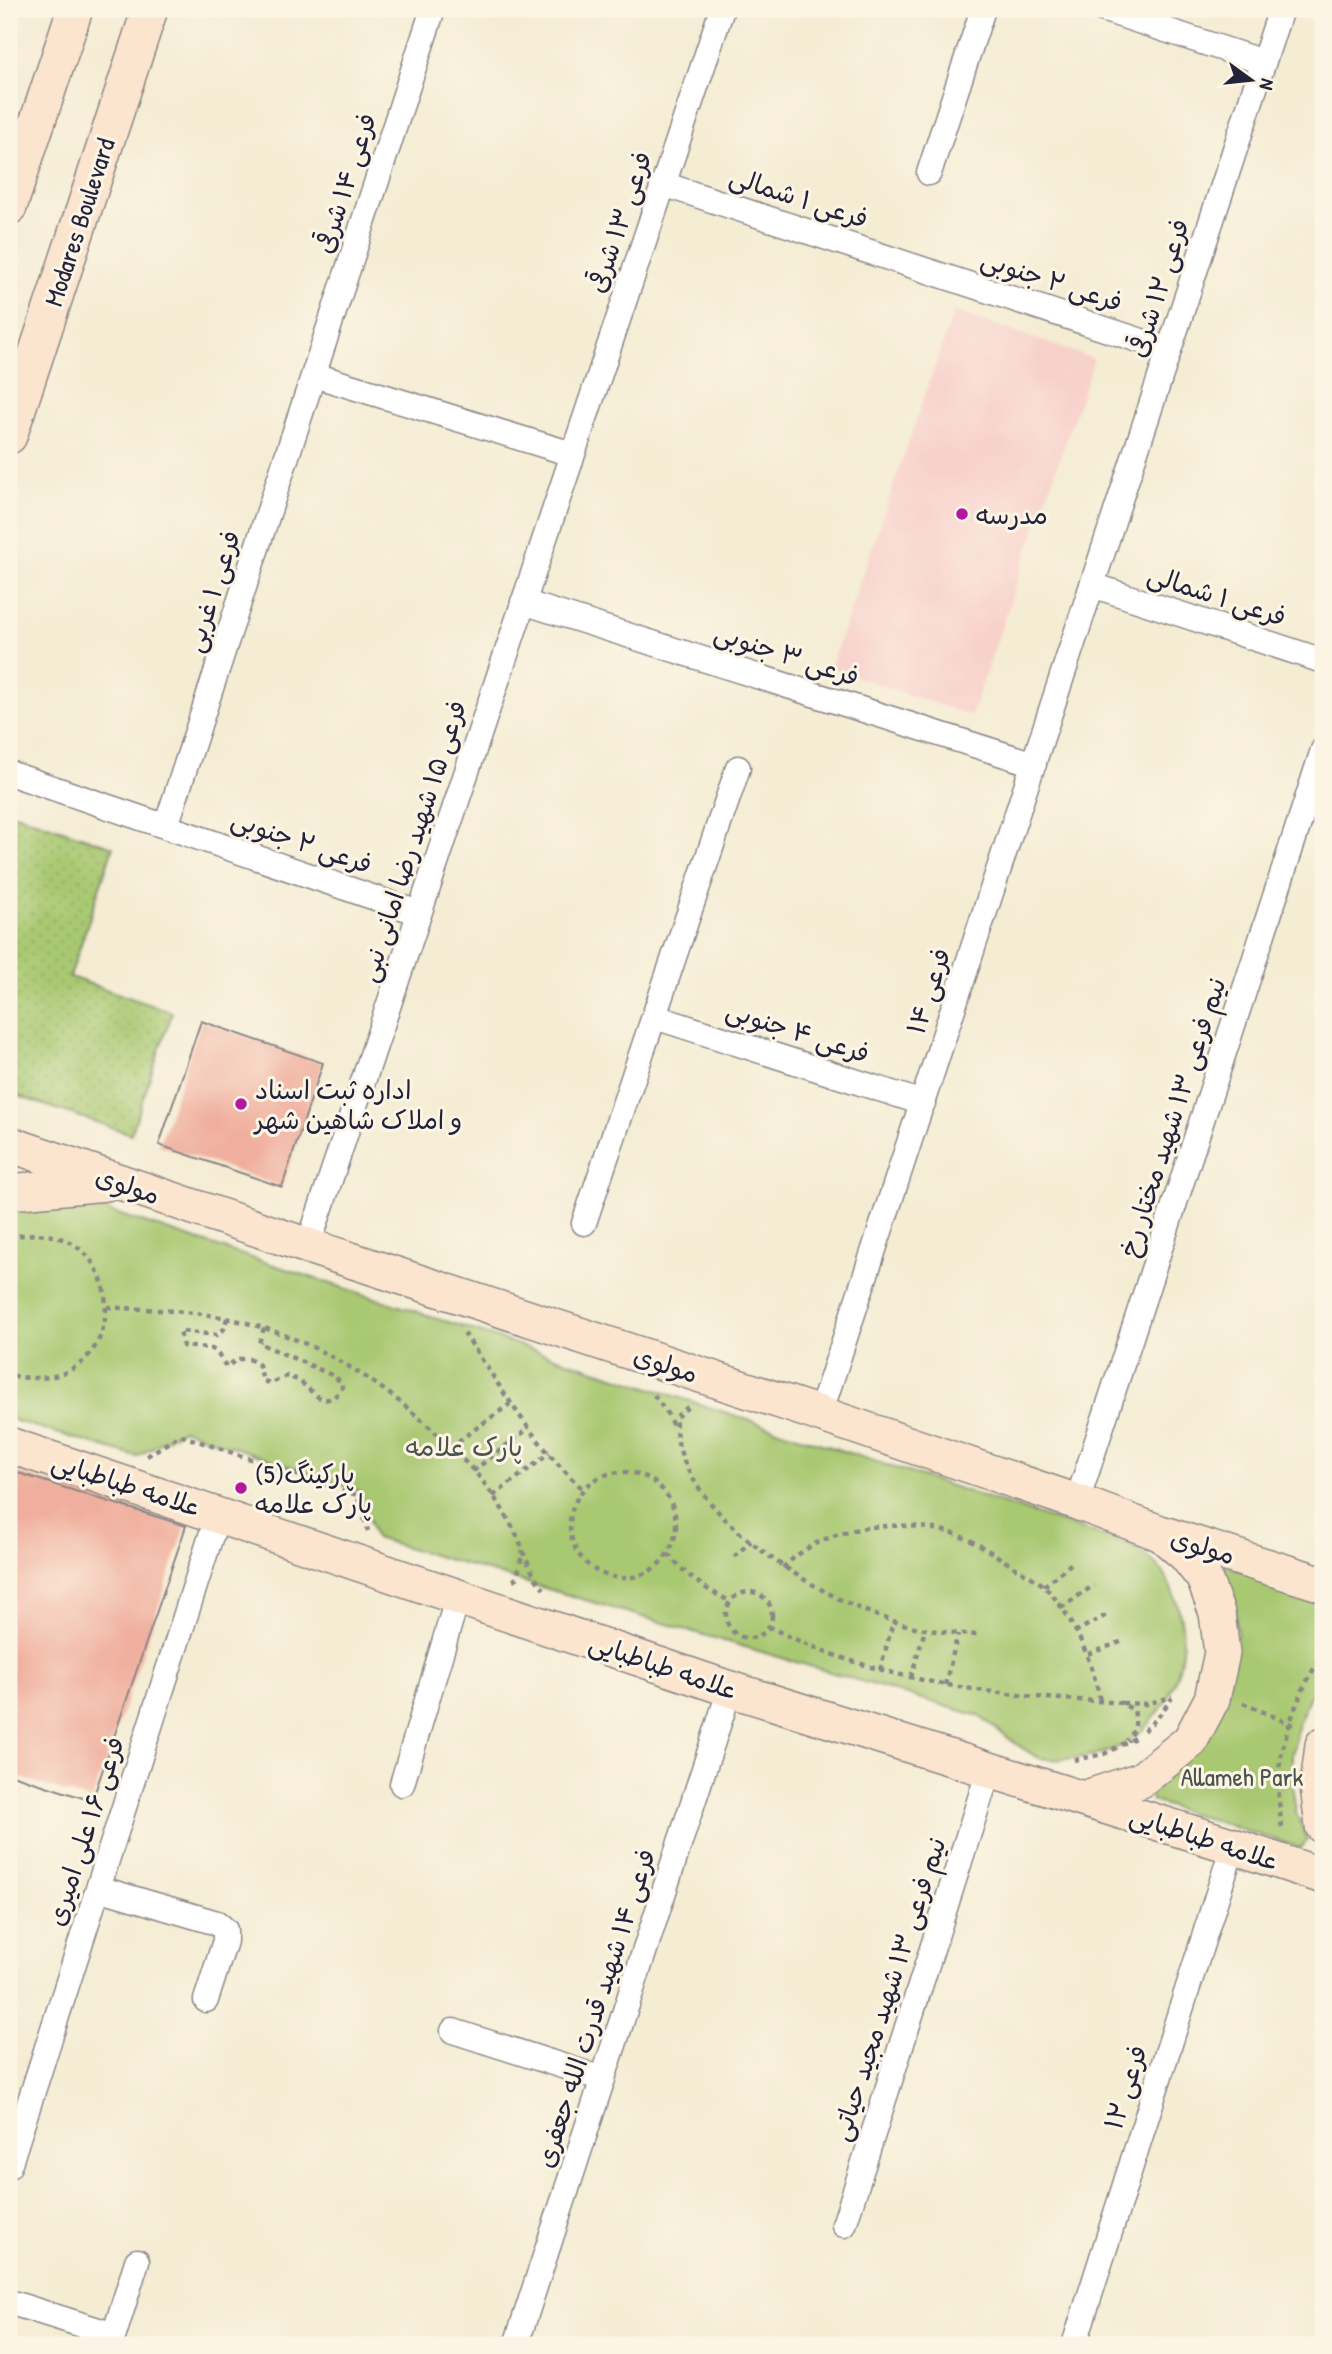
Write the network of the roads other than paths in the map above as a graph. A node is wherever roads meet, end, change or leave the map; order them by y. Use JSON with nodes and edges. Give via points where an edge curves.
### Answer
{"nodes":[{"id":1,"x":75,"y":9,"type":"edge"},
{"id":2,"x":149,"y":9,"type":"edge"},
{"id":3,"x":433,"y":9,"type":"edge"},
{"id":4,"x":722,"y":9,"type":"edge"},
{"id":5,"x":983,"y":9,"type":"edge"},
{"id":6,"x":1102,"y":9,"type":"edge"},
{"id":7,"x":1281,"y":9,"type":"edge"},
{"id":8,"x":1263,"y":62,"type":"junction"},
{"id":9,"x":929,"y":173,"type":"dead end"},
{"id":10,"x":663,"y":184,"type":"junction"},
{"id":11,"x":9,"y":207,"type":"edge"},
{"id":12,"x":916,"y":267,"type":"joint"},
{"id":13,"x":1169,"y":350,"type":"junction"},
{"id":14,"x":314,"y":375,"type":"junction"},
{"id":15,"x":9,"y":436,"type":"edge"},
{"id":16,"x":572,"y":454,"type":"junction"},
{"id":17,"x":1092,"y":585,"type":"junction"},
{"id":18,"x":523,"y":602,"type":"junction"},
{"id":19,"x":1323,"y":661,"type":"edge"},
{"id":20,"x":1323,"y":751,"type":"edge"},
{"id":21,"x":1034,"y":764,"type":"junction"},
{"id":22,"x":738,"y":768,"type":"dead end"},
{"id":23,"x":9,"y":773,"type":"edge"},
{"id":24,"x":1314,"y":810,"type":"edge"},
{"id":25,"x":166,"y":827,"type":"junction"},
{"id":26,"x":419,"y":913,"type":"junction"},
{"id":27,"x":655,"y":1017,"type":"junction"},
{"id":28,"x":923,"y":1102,"type":"junction"},
{"id":29,"x":9,"y":1144,"type":"edge"},
{"id":30,"x":120,"y":1182,"type":"junction"},
{"id":31,"x":9,"y":1192,"type":"edge"},
{"id":32,"x":584,"y":1223,"type":"dead end"},
{"id":33,"x":308,"y":1246,"type":"junction"},
{"id":34,"x":820,"y":1414,"type":"junction"},
{"id":35,"x":9,"y":1445,"type":"edge"},
{"id":36,"x":1077,"y":1502,"type":"junction"},
{"id":37,"x":218,"y":1514,"type":"junction"},
{"id":38,"x":1160,"y":1533,"type":"junction"},
{"id":39,"x":1323,"y":1584,"type":"edge"},
{"id":40,"x":458,"y":1596,"type":"junction"},
{"id":41,"x":730,"y":1689,"type":"junction"},
{"id":42,"x":1312,"y":1737,"type":"edge"},
{"id":43,"x":989,"y":1770,"type":"junction"},
{"id":44,"x":402,"y":1784,"type":"dead end"},
{"id":45,"x":1083,"y":1799,"type":"junction"},
{"id":46,"x":1323,"y":1825,"type":"edge"},
{"id":47,"x":1233,"y":1846,"type":"junction"},
{"id":48,"x":1323,"y":1876,"type":"edge"},
{"id":49,"x":98,"y":1888,"type":"junction"},
{"id":50,"x":206,"y":2000,"type":"dead end"},
{"id":51,"x":453,"y":2031,"type":"dead end"},
{"id":52,"x":603,"y":2079,"type":"junction"},
{"id":53,"x":9,"y":2166,"type":"edge"},
{"id":54,"x":844,"y":2225,"type":"dead end"},
{"id":55,"x":137,"y":2261,"type":"dead end"},
{"id":56,"x":9,"y":2302,"type":"edge"},
{"id":57,"x":516,"y":2345,"type":"edge"},
{"id":58,"x":1074,"y":2345,"type":"edge"}],
"edges":[{"from":1,"to":11,"type":"street"},
{"from":2,"to":15,"type":"street","name":"Modares Boulevard"},
{"from":3,"to":14,"type":"street","name":"فرعی ۱۴ شرقی"},
{"from":4,"to":10,"type":"street","name":"فرعی ۱۳ شرقی"},
{"from":5,"to":9,"type":"street"},
{"from":6,"to":8,"type":"street"},
{"from":7,"to":8,"type":"street","name":"فرعی ۱۲ شرقی"},
{"from":8,"to":13,"type":"street","name":"فرعی ۱۲ شرقی"},
{"from":10,"to":12,"type":"street","name":"فرعی ۱ شمالی"},
{"from":10,"to":16,"type":"street","name":"فرعی ۱۳ شرقی"},
{"from":12,"to":13,"type":"street","name":"فرعی ۲ جنوبی"},
{"from":13,"to":17,"type":"street","name":"فرعی ۱۲ شرقی"},
{"from":14,"to":16,"type":"street"},
{"from":14,"to":25,"type":"street","name":"فرعی ۱ غربی"},
{"from":16,"to":18,"type":"street","name":"فرعی ۱۵ شهید رضا امانی نبی"},
{"from":17,"to":19,"type":"street","name":"فرعی ۱ شمالی"},
{"from":17,"to":21,"type":"street","name":"فرعی ۱۴"},
{"from":18,"to":21,"type":"street","name":"فرعی ۳ جنوبی"},
{"from":18,"to":26,"type":"street","name":"فرعی ۱۵ شهید رضا امانی نبی"},
{"from":20,"to":24,"type":"street","name":"نیم فرعی ۱۳ شهید مختار رخ"},
{"from":21,"to":28,"type":"street","name":"فرعی ۱۴"},
{"from":22,"to":27,"type":"street"},
{"from":23,"to":25,"type":"street","name":"فرعی ۲ جنوبی"},
{"from":24,"to":36,"type":"street","name":"نیم فرعی ۱۳ شهید مختار رخ"},
{"from":25,"to":26,"type":"street","name":"فرعی ۲ جنوبی"},
{"from":26,"to":33,"type":"street","name":"فرعی ۱۵ شهید رضا امانی نبی"},
{"from":27,"to":28,"type":"street","name":"فرعی ۴ جنوبی"},
{"from":27,"to":32,"type":"street"},
{"from":28,"to":34,"type":"street","name":"فرعی ۱۴"},
{"from":29,"to":30,"type":"street","name":"مولوی"},
{"from":30,"to":31,"type":"street"},
{"from":30,"to":33,"type":"street","name":"مولوی"},
{"from":33,"to":34,"type":"street","name":"مولوی"},
{"from":34,"to":36,"type":"street","name":"مولوی"},
{"from":35,"to":37,"type":"street","name":"علامه طباطبایی"},
{"from":36,"to":38,"type":"street","name":"مولوی"},
{"from":37,"to":40,"type":"street","name":"علامه طباطبایی"},
{"from":37,"to":49,"type":"street","name":"فرعی ۱۶ علی امیری"},
{"from":38,"to":39,"type":"street","name":"مولوی"},
{"from":38,"to":45,"type":"street","via":[[1204,1578],[1217,1613],[1222,1653],[1212,1699],[1190,1741],[1141,1780]]},
{"from":40,"to":41,"type":"street","name":"علامه طباطبایی"},
{"from":40,"to":44,"type":"street"},
{"from":41,"to":43,"type":"street","name":"علامه طباطبایی"},
{"from":41,"to":52,"type":"street","name":"فرعی ۱۴ شهید قدرت الله جعفری"},
{"from":42,"to":46,"type":"street"},
{"from":43,"to":45,"type":"street","name":"علامه طباطبایی"},
{"from":43,"to":54,"type":"street","name":"نیم فرعی ۱۳ شهید مجید حیاتی"},
{"from":45,"to":47,"type":"street","name":"علامه طباطبایی"},
{"from":47,"to":48,"type":"street","name":"علامه طباطبایی"},
{"from":47,"to":58,"type":"street","name":"فرعی ۱۲"},
{"from":49,"to":50,"type":"street","via":[[217,1923],[225,1930]]},
{"from":49,"to":53,"type":"street","name":"فرعی ۱۶ علی امیری"},
{"from":51,"to":52,"type":"street"},
{"from":52,"to":57,"type":"street","name":"فرعی ۱۴ شهید قدرت الله جعفری"},
{"from":55,"to":56,"type":"street","via":[[114,2335]]}]}
